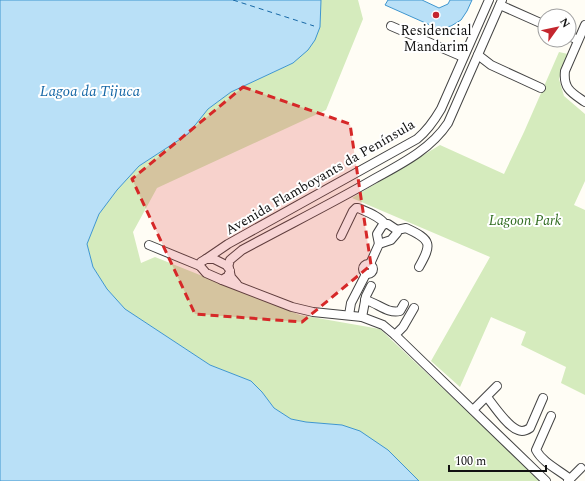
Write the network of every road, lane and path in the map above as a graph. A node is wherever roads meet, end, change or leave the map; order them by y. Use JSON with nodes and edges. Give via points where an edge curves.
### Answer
{"nodes":[{"id":1,"x":489,"y":0,"type":"edge"},
{"id":2,"x":501,"y":2,"type":"edge"},
{"id":3,"x":537,"y":21,"type":"edge"},
{"id":4,"x":585,"y":25,"type":"edge"},
{"id":5,"x":391,"y":26,"type":"dead end"},
{"id":6,"x":578,"y":40,"type":"joint"},
{"id":7,"x":463,"y":57,"type":"junction"},
{"id":8,"x":476,"y":58,"type":"junction"},
{"id":9,"x":541,"y":88,"type":"dead end"},
{"id":10,"x":585,"y":102,"type":"edge"},
{"id":11,"x":400,"y":148,"type":"junction"},
{"id":12,"x":408,"y":159,"type":"junction"},
{"id":13,"x":385,"y":224,"type":"junction"},
{"id":14,"x":397,"y":230,"type":"junction"},
{"id":15,"x":341,"y":236,"type":"dead end"},
{"id":16,"x":379,"y":244,"type":"junction"},
{"id":17,"x":149,"y":245,"type":"dead end"},
{"id":18,"x":206,"y":258,"type":"junction"},
{"id":19,"x":200,"y":266,"type":"junction"},
{"id":20,"x":419,"y":267,"type":"dead end"},
{"id":21,"x":229,"y":269,"type":"junction"},
{"id":22,"x":222,"y":280,"type":"junction"},
{"id":23,"x":239,"y":286,"type":"junction"},
{"id":24,"x":371,"y":286,"type":"dead end"},
{"id":25,"x":365,"y":300,"type":"junction"},
{"id":26,"x":404,"y":304,"type":"dead end"},
{"id":27,"x":414,"y":308,"type":"dead end"},
{"id":28,"x":349,"y":315,"type":"junction"},
{"id":29,"x":362,"y":317,"type":"junction"},
{"id":30,"x":396,"y":335,"type":"junction"},
{"id":31,"x":497,"y":386,"type":"dead end"},
{"id":32,"x":487,"y":397,"type":"junction"},
{"id":33,"x":543,"y":398,"type":"dead end"},
{"id":34,"x":473,"y":410,"type":"junction"},
{"id":35,"x":551,"y":416,"type":"dead end"},
{"id":36,"x":581,"y":468,"type":"dead end"},
{"id":37,"x":569,"y":480,"type":"edge"},
{"id":38,"x":546,"y":481,"type":"edge"}],
"edges":[{"from":1,"to":7,"type":"street","name":"Avenida Flamboyants da Península"},
{"from":2,"to":3,"type":"street"},
{"from":2,"to":8,"type":"street","name":"Avenida Flamboyants da Península"},
{"from":4,"to":6,"type":"street"},
{"from":5,"to":7,"type":"street"},
{"from":6,"to":10,"type":"street","via":[[564,77],[569,90]]},
{"from":7,"to":11,"type":"street","name":"Avenida Flamboyants da Península","via":[[433,124],[417,139]]},
{"from":8,"to":9,"type":"street","via":[[485,65],[491,65]]},
{"from":8,"to":12,"type":"street","name":"Avenida Flamboyants da Península","via":[[441,134],[430,145]]},
{"from":11,"to":12,"type":"street"},
{"from":11,"to":18,"type":"street","name":"Avenida Flamboyants da Península"},
{"from":12,"to":21,"type":"street","name":"Avenida Flamboyants da Península","via":[[242,250],[232,257]]},
{"from":13,"to":14,"type":"street"},
{"from":13,"to":15,"type":"street","via":[[382,220],[356,208]]},
{"from":13,"to":16,"type":"street","via":[[377,234]]},
{"from":14,"to":16,"type":"street","via":[[391,240]]},
{"from":14,"to":20,"type":"street","via":[[406,228],[427,241],[428,251]]},
{"from":16,"to":28,"type":"street","via":[[370,264],[373,270],[366,274],[351,303]]},
{"from":17,"to":19,"type":"street"},
{"from":18,"to":19,"type":"street"},
{"from":18,"to":21,"type":"street","via":[[214,259]]},
{"from":19,"to":22,"type":"street","via":[[206,273]]},
{"from":21,"to":22,"type":"street","name":"Avenida Flamboyants da Península","via":[[228,276]]},
{"from":21,"to":23,"type":"street","via":[[231,277]]},
{"from":22,"to":23,"type":"street"},
{"from":23,"to":28,"type":"street","via":[[292,307],[313,312]]},
{"from":24,"to":25,"type":"street"},
{"from":25,"to":26,"type":"street","via":[[373,301],[392,312],[400,311]]},
{"from":25,"to":29,"type":"street"},
{"from":27,"to":30,"type":"street","via":[[404,327]]},
{"from":28,"to":29,"type":"street"},
{"from":29,"to":30,"type":"street","via":[[382,325]]},
{"from":30,"to":34,"type":"street"},
{"from":31,"to":32,"type":"street"},
{"from":32,"to":33,"type":"street","via":[[511,425],[521,431],[530,428]]},
{"from":32,"to":34,"type":"street"},
{"from":34,"to":38,"type":"street"},
{"from":35,"to":37,"type":"street","via":[[536,450],[538,455]]},
{"from":36,"to":37,"type":"street"}]}
